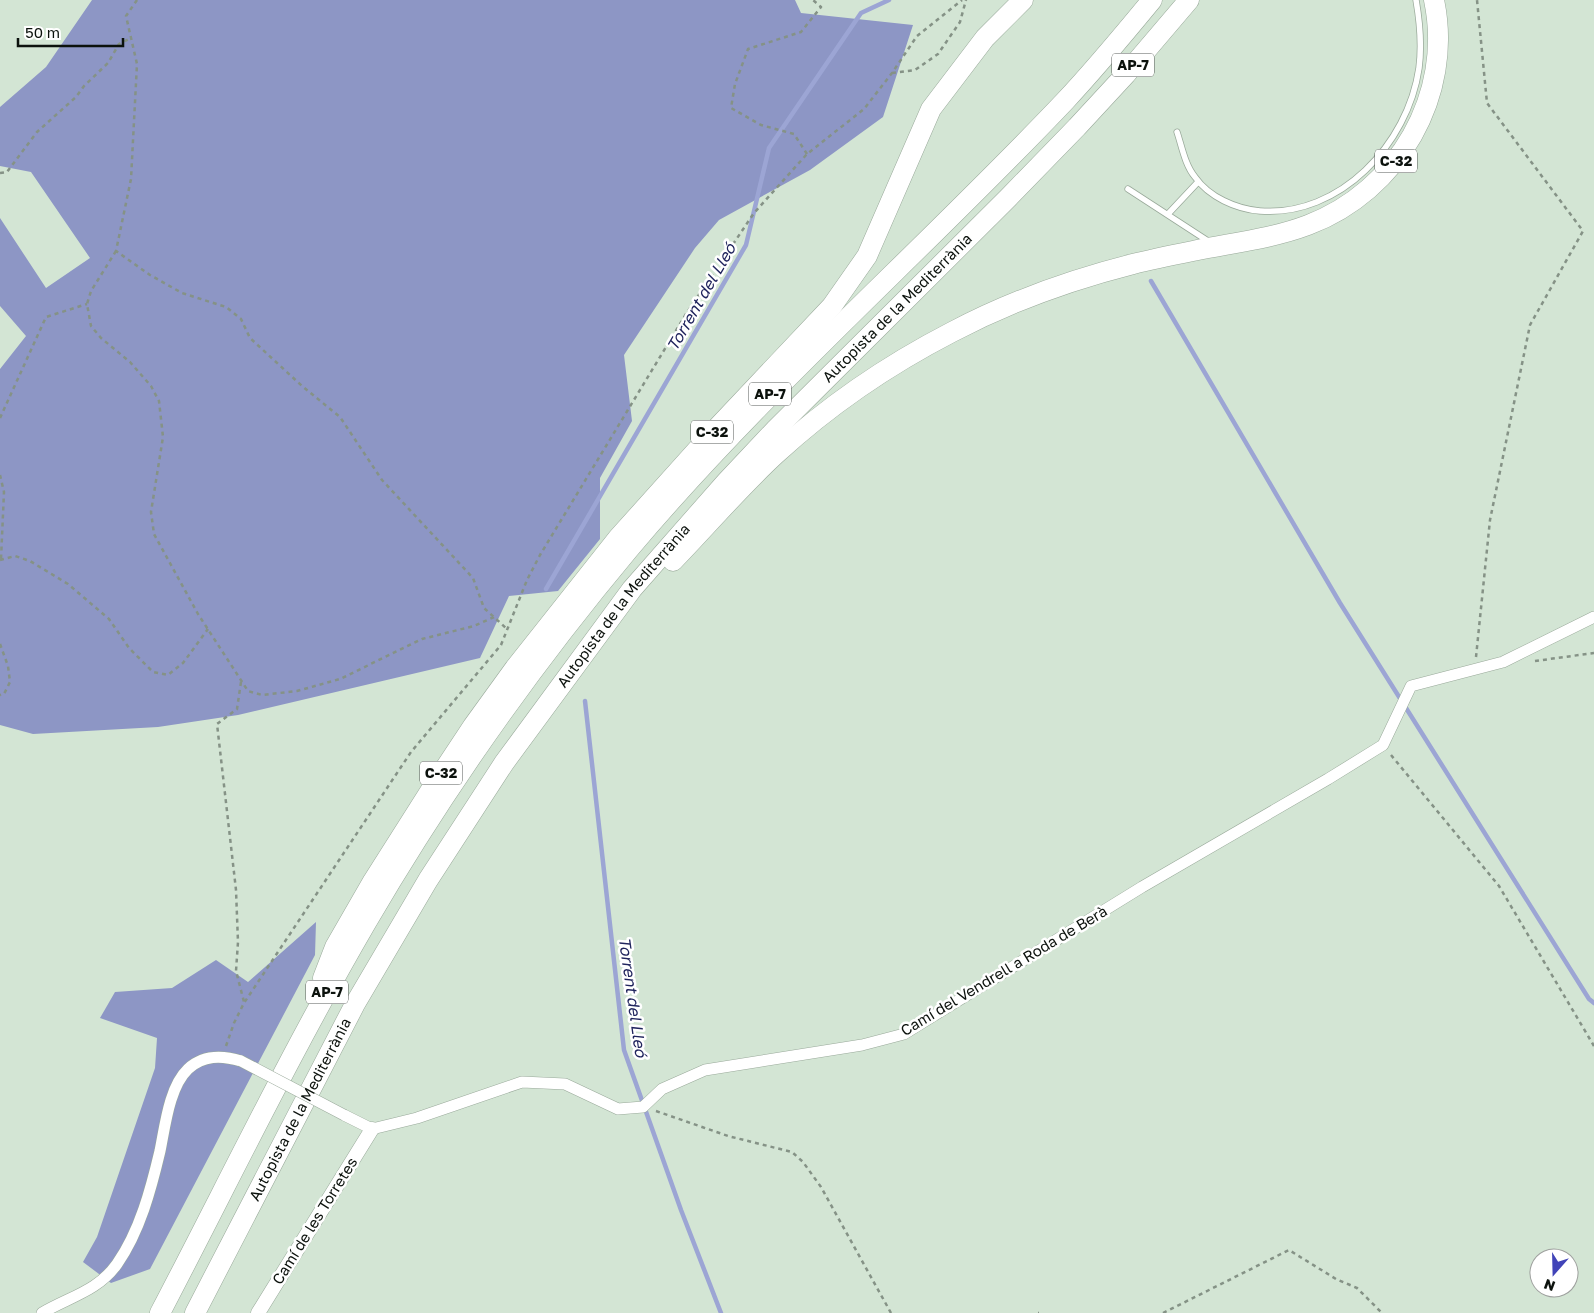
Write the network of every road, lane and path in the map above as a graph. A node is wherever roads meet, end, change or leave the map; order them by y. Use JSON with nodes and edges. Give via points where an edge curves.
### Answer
{"nodes":[{"id":1,"x":137,"y":0,"type":"edge"},
{"id":2,"x":813,"y":0,"type":"edge"},
{"id":3,"x":964,"y":0,"type":"edge"},
{"id":4,"x":1023,"y":0,"type":"edge"},
{"id":5,"x":1152,"y":0,"type":"edge"},
{"id":6,"x":1189,"y":0,"type":"edge"},
{"id":7,"x":1416,"y":0,"type":"edge"},
{"id":8,"x":1434,"y":0,"type":"edge"},
{"id":9,"x":1477,"y":0,"type":"edge"},
{"id":10,"x":131,"y":38,"type":"junction"},
{"id":11,"x":892,"y":73,"type":"junction"},
{"id":12,"x":1177,"y":132,"type":"dead end"},
{"id":13,"x":807,"y":154,"type":"junction"},
{"id":14,"x":0,"y":173,"type":"edge"},
{"id":15,"x":1198,"y":182,"type":"junction"},
{"id":16,"x":1128,"y":189,"type":"dead end"},
{"id":17,"x":1168,"y":214,"type":"junction"},
{"id":18,"x":1217,"y":246,"type":"junction"},
{"id":19,"x":116,"y":251,"type":"junction"},
{"id":20,"x":87,"y":304,"type":"junction"},
{"id":21,"x":0,"y":418,"type":"edge"},
{"id":22,"x":0,"y":475,"type":"edge"},
{"id":23,"x":0,"y":560,"type":"edge"},
{"id":24,"x":494,"y":617,"type":"junction"},
{"id":25,"x":1594,"y":617,"type":"edge"},
{"id":26,"x":208,"y":629,"type":"junction"},
{"id":27,"x":507,"y":629,"type":"junction"},
{"id":28,"x":0,"y":644,"type":"edge"},
{"id":29,"x":590,"y":646,"type":"junction"},
{"id":30,"x":1475,"y":669,"type":"junction"},
{"id":31,"x":241,"y":681,"type":"junction"},
{"id":32,"x":0,"y":695,"type":"edge"},
{"id":33,"x":1383,"y":745,"type":"junction"},
{"id":34,"x":244,"y":1003,"type":"junction"},
{"id":35,"x":1594,"y":1046,"type":"edge"},
{"id":36,"x":295,"y":1052,"type":"junction"},
{"id":37,"x":222,"y":1057,"type":"junction"},
{"id":38,"x":643,"y":1107,"type":"junction"},
{"id":39,"x":372,"y":1130,"type":"junction"},
{"id":40,"x":42,"y":1313,"type":"edge"},
{"id":41,"x":160,"y":1313,"type":"edge"},
{"id":42,"x":195,"y":1313,"type":"edge"},
{"id":43,"x":258,"y":1313,"type":"edge"},
{"id":44,"x":891,"y":1313,"type":"edge"},
{"id":45,"x":1163,"y":1313,"type":"edge"},
{"id":46,"x":1382,"y":1313,"type":"edge"}],
"edges":[{"from":1,"to":10,"type":"path","via":[[126,16]]},
{"from":2,"to":13,"type":"path","via":[[821,7],[801,32],[748,49],[735,84],[731,108],[761,125],[794,134]]},
{"from":3,"to":11,"type":"path","via":[[917,36]]},
{"from":3,"to":11,"type":"path","via":[[960,22],[938,54],[915,70]]},
{"from":4,"to":36,"type":"highway","number":"C-32","via":[[985,38],[931,109],[867,256],[832,306],[690,456],[618,538],[473,726],[373,881],[335,947]]},
{"from":5,"to":36,"type":"highway","name":"Autopista de la Mediterrània","number":"AP-7","via":[[1065,101],[725,441],[574,616],[485,735],[424,828],[366,923]]},
{"from":6,"to":29,"type":"highway","name":"Autopista de la Mediterrània","number":"AP-7","via":[[1126,74],[1022,184],[726,482],[632,589]]},
{"from":7,"to":15,"type":"lane","via":[[1421,45],[1415,87],[1394,135],[1361,175],[1328,198],[1293,210],[1273,212],[1239,207],[1216,197]]},
{"from":8,"to":18,"type":"highway","number":"C-32","via":[[1438,54],[1431,95],[1415,132],[1394,164],[1364,193],[1326,217],[1263,238]]},
{"from":9,"to":30,"type":"path","via":[[1486,103],[1583,230],[1530,325],[1490,520]]},
{"from":10,"to":14,"type":"path","via":[[119,44],[108,63],[37,132],[7,172]]},
{"from":10,"to":19,"type":"path","via":[[137,64],[131,179]]},
{"from":11,"to":13,"type":"path","via":[[864,109]]},
{"from":12,"to":15,"type":"lane","via":[[1188,167]]},
{"from":13,"to":27,"type":"path","via":[[754,213],[686,314],[540,555]]},
{"from":15,"to":17,"type":"lane"},
{"from":16,"to":17,"type":"lane"},
{"from":17,"to":18,"type":"lane"},
{"from":18,"to":29,"type":"highway","number":"C-32","via":[[1086,277],[1022,300],[950,333],[869,381],[775,455]]},
{"from":19,"to":20,"type":"path","via":[[91,291]]},
{"from":19,"to":24,"type":"path","via":[[182,293],[226,307],[241,319],[250,338],[340,417],[382,480],[473,578],[484,608]]},
{"from":20,"to":21,"type":"path","via":[[46,317]]},
{"from":20,"to":26,"type":"path","via":[[91,326],[130,362],[159,400],[163,437],[151,512],[154,534]]},
{"from":22,"to":23,"type":"path","via":[[4,492]]},
{"from":23,"to":26,"type":"path","via":[[15,556],[30,561],[68,584],[109,619],[129,648],[152,672],[168,674],[183,663]]},
{"from":24,"to":27,"type":"path"},
{"from":24,"to":31,"type":"path","via":[[474,626],[422,639],[340,679],[297,691],[262,695],[248,691]]},
{"from":25,"to":30,"type":"street","via":[[1503,662]]},
{"from":26,"to":31,"type":"path"},
{"from":27,"to":34,"type":"path","via":[[501,645],[411,752]]},
{"from":28,"to":32,"type":"path","via":[[10,682],[4,694]]},
{"from":29,"to":42,"type":"highway","name":"Autopista de la Mediterrània","number":"AP-7","via":[[504,763],[423,887],[355,1004]]},
{"from":30,"to":33,"type":"street","via":[[1411,686]]},
{"from":31,"to":34,"type":"path","via":[[237,709],[217,724],[236,890],[236,970]]},
{"from":33,"to":35,"type":"path","via":[[1499,886]]},
{"from":33,"to":38,"type":"street","name":"Camí del Vendrell a Roda de Berà","via":[[1142,887],[904,1034],[862,1045],[705,1070],[662,1089]]},
{"from":34,"to":37,"type":"path"},
{"from":36,"to":41,"type":"highway","name":"Autopista de la Mediterrània","number":"AP-7"},
{"from":37,"to":39,"type":"street","bridge":true,"via":[[240,1061]]},
{"from":37,"to":40,"type":"street","via":[[200,1061],[187,1070],[178,1084],[170,1103],[143,1210],[117,1264],[96,1286]]},
{"from":38,"to":39,"type":"street","via":[[618,1109],[565,1084],[522,1082]]},
{"from":38,"to":44,"type":"path","via":[[728,1136],[792,1152],[821,1187]]},
{"from":39,"to":43,"type":"street","name":"Camí de les Torretes"},
{"from":45,"to":46,"type":"path","via":[[1288,1250],[1357,1288]]}]}
